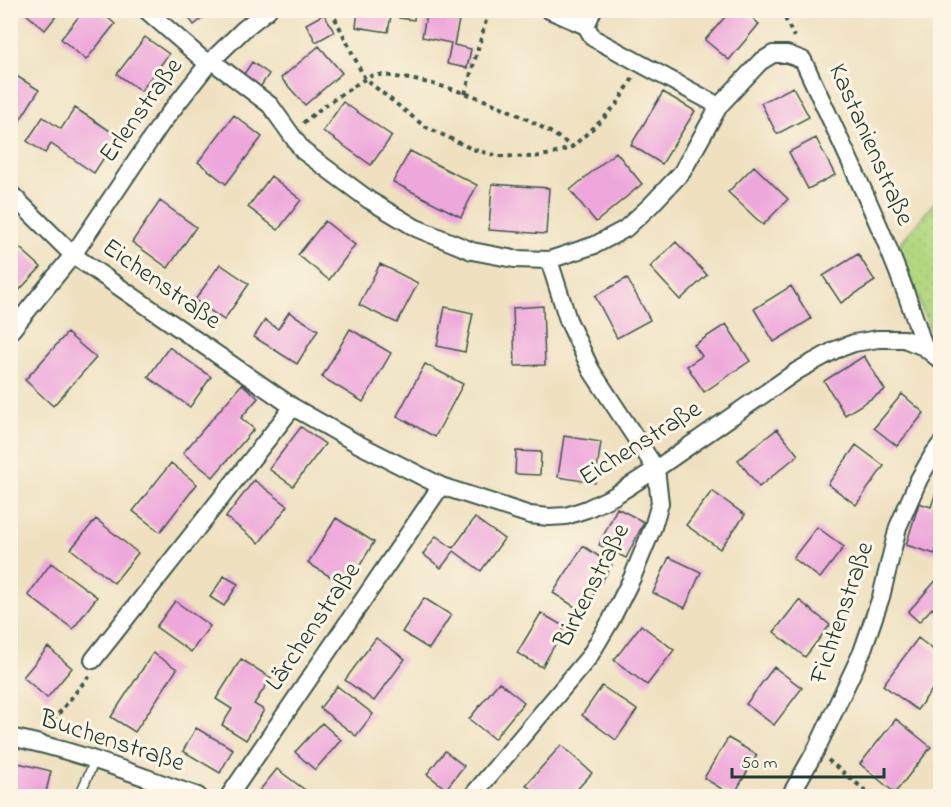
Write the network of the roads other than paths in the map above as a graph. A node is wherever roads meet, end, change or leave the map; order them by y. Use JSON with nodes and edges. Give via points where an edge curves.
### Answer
{"nodes":[{"id":1,"x":146,"y":10,"type":"edge"},
{"id":2,"x":268,"y":10,"type":"edge"},
{"id":3,"x":549,"y":10,"type":"edge"},
{"id":4,"x":590,"y":18,"type":"edge"},
{"id":5,"x":210,"y":62,"type":"junction"},
{"id":6,"x":719,"y":106,"type":"junction"},
{"id":7,"x":10,"y":193,"type":"edge"},
{"id":8,"x":73,"y":255,"type":"junction"},
{"id":9,"x":549,"y":260,"type":"junction"},
{"id":10,"x":10,"y":332,"type":"edge"},
{"id":11,"x":924,"y":347,"type":"junction"},
{"id":12,"x":940,"y":360,"type":"edge"},
{"id":13,"x":293,"y":407,"type":"junction"},
{"id":14,"x":940,"y":445,"type":"edge"},
{"id":15,"x":656,"y":469,"type":"junction"},
{"id":16,"x":441,"y":486,"type":"junction"},
{"id":17,"x":93,"y":660,"type":"road end"},
{"id":18,"x":10,"y":737,"type":"edge"},
{"id":19,"x":95,"y":760,"type":"junction"},
{"id":20,"x":79,"y":796,"type":"edge"},
{"id":21,"x":198,"y":796,"type":"edge"},
{"id":22,"x":229,"y":796,"type":"edge"},
{"id":23,"x":472,"y":796,"type":"edge"},
{"id":24,"x":790,"y":796,"type":"edge"}],
"edges":[{"from":1,"to":5,"type":"street","name":"Kastanienstraße"},
{"from":2,"to":5,"type":"street","name":"Erlenstraße"},
{"from":3,"to":4,"type":"street"},
{"from":4,"to":6,"type":"street","via":[[593,38]]},
{"from":5,"to":8,"type":"street","name":"Erlenstraße","via":[[162,124]]},
{"from":5,"to":9,"type":"street","name":"Kastanienstraße","via":[[270,105],[303,151],[369,200],[416,228],[472,251],[514,259]]},
{"from":6,"to":9,"type":"street","name":"Kastanienstraße","via":[[682,172],[625,229],[595,245]]},
{"from":6,"to":11,"type":"street","name":"Kastanienstraße","via":[[760,62],[773,54],[803,60],[884,236]]},
{"from":7,"to":8,"type":"street","name":"Eichenstraße"},
{"from":8,"to":10,"type":"street","name":"Erlenstraße"},
{"from":8,"to":13,"type":"street","name":"Eichenstraße"},
{"from":9,"to":15,"type":"street","via":[[568,320],[591,370]]},
{"from":11,"to":12,"type":"street","name":"Eichenstraße"},
{"from":11,"to":15,"type":"street","name":"Eichenstraße","via":[[904,339],[878,339],[835,350],[797,371]]},
{"from":13,"to":16,"type":"street","name":"Eichenstraße"},
{"from":13,"to":17,"type":"street"},
{"from":14,"to":24,"type":"street","name":"Fichtenstraße","via":[[919,479],[898,527],[881,597],[862,652]]},
{"from":15,"to":16,"type":"street","name":"Eichenstraße","via":[[614,496],[566,516],[530,515]]},
{"from":15,"to":23,"type":"street","name":"Birkenstraße","via":[[660,503],[653,527],[611,620],[589,657]]},
{"from":16,"to":22,"type":"street","name":"Lärchenstraße"},
{"from":18,"to":19,"type":"street","name":"Buchenstraße"},
{"from":19,"to":20,"type":"lane"},
{"from":19,"to":21,"type":"street","name":"Buchenstraße"}]}
